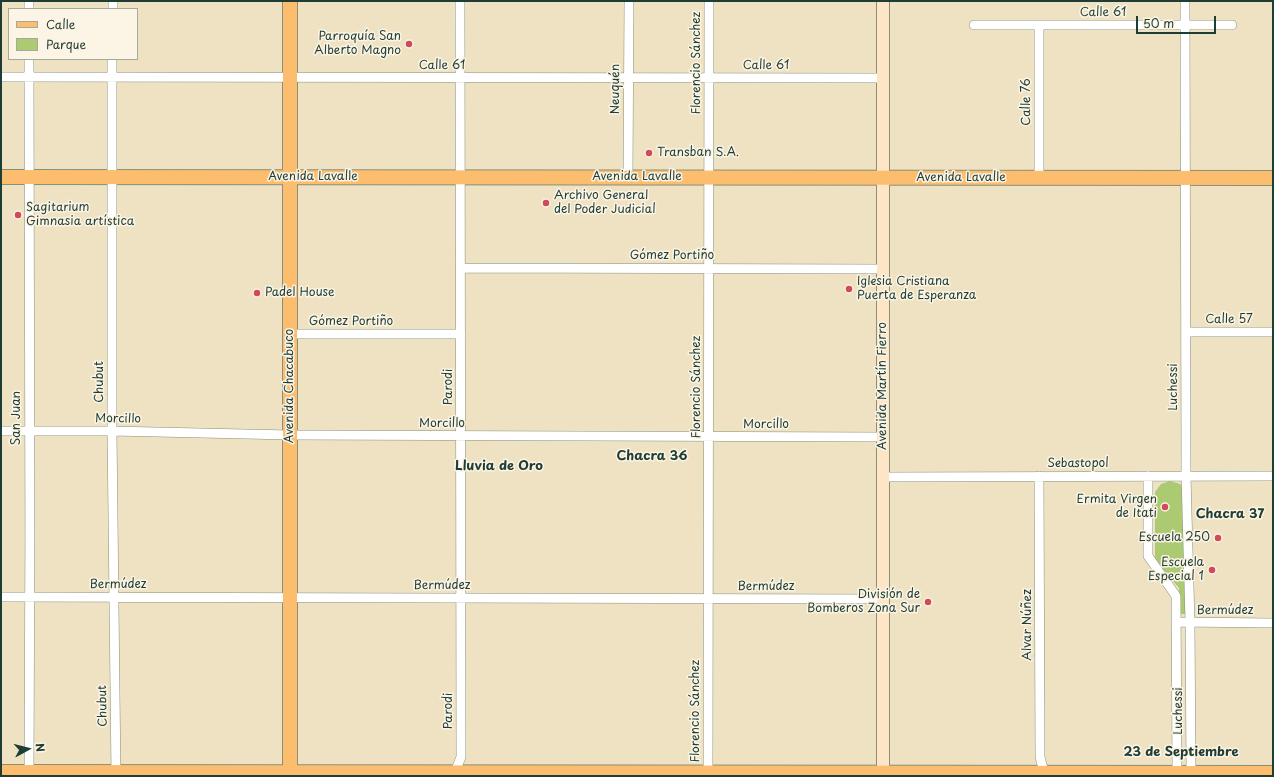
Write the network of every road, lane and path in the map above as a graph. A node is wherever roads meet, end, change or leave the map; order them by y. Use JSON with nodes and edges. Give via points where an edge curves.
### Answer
{"nodes":[{"id":1,"x":290,"y":1,"type":"edge"},
{"id":2,"x":460,"y":1,"type":"edge"},
{"id":3,"x":628,"y":1,"type":"edge"},
{"id":4,"x":709,"y":1,"type":"edge"},
{"id":5,"x":883,"y":1,"type":"edge"},
{"id":6,"x":1185,"y":1,"type":"edge"},
{"id":7,"x":974,"y":25,"type":"dead end"},
{"id":8,"x":1039,"y":25,"type":"junction"},
{"id":9,"x":1185,"y":25,"type":"junction"},
{"id":10,"x":1232,"y":25,"type":"dead end"},
{"id":11,"x":29,"y":60,"type":"edge"},
{"id":12,"x":112,"y":60,"type":"edge"},
{"id":13,"x":1,"y":77,"type":"edge"},
{"id":14,"x":29,"y":77,"type":"junction"},
{"id":15,"x":112,"y":77,"type":"junction"},
{"id":16,"x":290,"y":77,"type":"junction"},
{"id":17,"x":460,"y":78,"type":"junction"},
{"id":18,"x":628,"y":78,"type":"junction"},
{"id":19,"x":709,"y":78,"type":"junction"},
{"id":20,"x":883,"y":78,"type":"junction"},
{"id":21,"x":1,"y":177,"type":"edge"},
{"id":22,"x":29,"y":177,"type":"junction"},
{"id":23,"x":112,"y":177,"type":"junction"},
{"id":24,"x":290,"y":177,"type":"junction"},
{"id":25,"x":460,"y":177,"type":"junction"},
{"id":26,"x":628,"y":177,"type":"junction"},
{"id":27,"x":709,"y":178,"type":"junction"},
{"id":28,"x":883,"y":178,"type":"junction"},
{"id":29,"x":1039,"y":178,"type":"junction"},
{"id":30,"x":1186,"y":178,"type":"junction"},
{"id":31,"x":1273,"y":178,"type":"edge"},
{"id":32,"x":461,"y":268,"type":"junction"},
{"id":33,"x":709,"y":268,"type":"junction"},
{"id":34,"x":883,"y":269,"type":"junction"},
{"id":35,"x":1186,"y":332,"type":"junction"},
{"id":36,"x":1273,"y":332,"type":"edge"},
{"id":37,"x":290,"y":334,"type":"junction"},
{"id":38,"x":461,"y":334,"type":"junction"},
{"id":39,"x":1,"y":431,"type":"edge"},
{"id":40,"x":29,"y":431,"type":"junction"},
{"id":41,"x":112,"y":431,"type":"junction"},
{"id":42,"x":290,"y":435,"type":"junction"},
{"id":43,"x":461,"y":436,"type":"junction"},
{"id":44,"x":708,"y":437,"type":"junction"},
{"id":45,"x":883,"y":437,"type":"junction"},
{"id":46,"x":1039,"y":476,"type":"junction"},
{"id":47,"x":1148,"y":476,"type":"junction"},
{"id":48,"x":1186,"y":476,"type":"junction"},
{"id":49,"x":1273,"y":476,"type":"edge"},
{"id":50,"x":884,"y":477,"type":"junction"},
{"id":51,"x":1,"y":596,"type":"edge"},
{"id":52,"x":31,"y":597,"type":"junction"},
{"id":53,"x":113,"y":597,"type":"junction"},
{"id":54,"x":290,"y":598,"type":"junction"},
{"id":55,"x":461,"y":598,"type":"junction"},
{"id":56,"x":708,"y":599,"type":"junction"},
{"id":57,"x":884,"y":599,"type":"junction"},
{"id":58,"x":1176,"y":622,"type":"junction"},
{"id":59,"x":1190,"y":622,"type":"junction"},
{"id":60,"x":1273,"y":622,"type":"edge"},
{"id":61,"x":1,"y":772,"type":"edge"},
{"id":62,"x":708,"y":773,"type":"junction"},
{"id":63,"x":1273,"y":773,"type":"edge"},
{"id":64,"x":29,"y":774,"type":"edge"},
{"id":65,"x":116,"y":774,"type":"edge"},
{"id":66,"x":290,"y":774,"type":"edge"},
{"id":67,"x":455,"y":774,"type":"edge"},
{"id":68,"x":586,"y":774,"type":"edge"},
{"id":69,"x":725,"y":774,"type":"edge"},
{"id":70,"x":883,"y":774,"type":"edge"},
{"id":71,"x":1046,"y":774,"type":"edge"},
{"id":72,"x":1184,"y":774,"type":"edge"}],
"edges":[{"from":1,"to":16,"type":"main road","name":"Avenida Chacabuco"},
{"from":2,"to":17,"type":"street","name":"Parodi"},
{"from":3,"to":18,"type":"street","name":"Neuquén"},
{"from":4,"to":19,"type":"street","name":"Florencio Sánchez"},
{"from":5,"to":20,"type":"main road","name":"Avenida Martín Fierro"},
{"from":6,"to":9,"type":"street","name":"Luchessi"},
{"from":7,"to":8,"type":"street","name":"Calle 61"},
{"from":8,"to":9,"type":"street","name":"Calle 61"},
{"from":8,"to":29,"type":"street","name":"Calle 76"},
{"from":9,"to":10,"type":"street","name":"Calle 61"},
{"from":9,"to":30,"type":"street","name":"Luchessi"},
{"from":11,"to":14,"type":"street","name":"San Juan"},
{"from":12,"to":15,"type":"street","name":"Chubut"},
{"from":13,"to":14,"type":"street","name":"Calle 61"},
{"from":14,"to":15,"type":"street","name":"Calle 61"},
{"from":14,"to":22,"type":"street","name":"San Juan"},
{"from":15,"to":16,"type":"street","name":"Calle 61"},
{"from":15,"to":23,"type":"street","name":"Chubut"},
{"from":16,"to":17,"type":"street","name":"Calle 61"},
{"from":16,"to":24,"type":"main road","name":"Avenida Chacabuco"},
{"from":17,"to":18,"type":"street","name":"Calle 61"},
{"from":17,"to":25,"type":"street","name":"Parodi"},
{"from":18,"to":19,"type":"street","name":"Calle 61"},
{"from":18,"to":26,"type":"street","name":"Neuquén"},
{"from":19,"to":20,"type":"street","name":"Calle 61"},
{"from":19,"to":27,"type":"street","name":"Florencio Sánchez"},
{"from":20,"to":28,"type":"main road","name":"Avenida Martín Fierro"},
{"from":21,"to":22,"type":"main road","name":"Avenida Lavalle"},
{"from":22,"to":23,"type":"main road","name":"Avenida Lavalle"},
{"from":22,"to":40,"type":"street","name":"San Juan"},
{"from":23,"to":24,"type":"main road","name":"Avenida Lavalle"},
{"from":23,"to":41,"type":"street","name":"Chubut"},
{"from":24,"to":25,"type":"main road","name":"Avenida Lavalle"},
{"from":24,"to":37,"type":"main road","name":"Avenida Chacabuco"},
{"from":25,"to":26,"type":"main road","name":"Avenida Lavalle"},
{"from":25,"to":32,"type":"street","name":"Parodi"},
{"from":26,"to":27,"type":"main road","name":"Avenida Lavalle"},
{"from":27,"to":28,"type":"main road","name":"Avenida Lavalle"},
{"from":27,"to":33,"type":"street","name":"Florencio Sánchez"},
{"from":28,"to":29,"type":"main road","name":"Avenida Lavalle"},
{"from":28,"to":34,"type":"main road","name":"Avenida Martín Fierro"},
{"from":29,"to":30,"type":"main road","name":"Avenida Lavalle"},
{"from":30,"to":31,"type":"main road","name":"Avenida Lavalle"},
{"from":30,"to":35,"type":"street","name":"Luchessi"},
{"from":32,"to":33,"type":"street","name":"Gómez Portiño"},
{"from":32,"to":38,"type":"street","name":"Parodi"},
{"from":33,"to":34,"type":"street","name":"Gómez Portiño"},
{"from":33,"to":44,"type":"street","name":"Florencio Sánchez"},
{"from":34,"to":45,"type":"main road","name":"Avenida Martín Fierro"},
{"from":35,"to":36,"type":"street","name":"Calle 57"},
{"from":35,"to":48,"type":"street","name":"Luchessi"},
{"from":37,"to":38,"type":"street","name":"Gómez Portiño"},
{"from":37,"to":42,"type":"main road","name":"Avenida Chacabuco"},
{"from":38,"to":43,"type":"street","name":"Parodi"},
{"from":39,"to":40,"type":"street","name":"Morcillo"},
{"from":40,"to":41,"type":"street","name":"Morcillo"},
{"from":40,"to":52,"type":"street","name":"San Juan"},
{"from":41,"to":42,"type":"street","name":"Morcillo"},
{"from":41,"to":53,"type":"street","name":"Chubut"},
{"from":42,"to":43,"type":"street","name":"Morcillo"},
{"from":42,"to":54,"type":"main road","name":"Avenida Chacabuco"},
{"from":43,"to":44,"type":"street","name":"Morcillo"},
{"from":43,"to":55,"type":"street","name":"Parodi"},
{"from":44,"to":45,"type":"street","name":"Morcillo"},
{"from":44,"to":56,"type":"street","name":"Florencio Sánchez"},
{"from":45,"to":50,"type":"main road","name":"Avenida Martín Fierro"},
{"from":46,"to":47,"type":"street","name":"Sebastopol"},
{"from":46,"to":50,"type":"street","name":"Sebastopol"},
{"from":46,"to":71,"type":"street","name":"Alvar Núñez","via":[[1040,757]]},
{"from":47,"to":48,"type":"street","name":"Sebastopol"},
{"from":47,"to":58,"type":"street","name":"Luchessi","via":[[1148,556],[1176,596]]},
{"from":48,"to":49,"type":"street","name":"Sebastopol"},
{"from":48,"to":59,"type":"street","name":"Luchessi"},
{"from":50,"to":57,"type":"main road","name":"Avenida Martín Fierro"},
{"from":51,"to":52,"type":"street","name":"Bermúdez"},
{"from":52,"to":53,"type":"street","name":"Bermúdez"},
{"from":52,"to":64,"type":"street","name":"San Juan"},
{"from":53,"to":54,"type":"street","name":"Bermúdez"},
{"from":53,"to":65,"type":"street","name":"Chubut"},
{"from":54,"to":55,"type":"street","name":"Bermúdez"},
{"from":54,"to":66,"type":"main road","name":"Avenida Chacabuco"},
{"from":55,"to":56,"type":"street","name":"Bermúdez"},
{"from":55,"to":67,"type":"street","name":"Parodi","via":[[461,757]]},
{"from":56,"to":57,"type":"street","name":"Bermúdez"},
{"from":56,"to":62,"type":"street","name":"Florencio Sánchez"},
{"from":57,"to":70,"type":"main road","name":"Avenida Martín Fierro"},
{"from":58,"to":59,"type":"street","name":"Bermúdez"},
{"from":58,"to":72,"type":"street","name":"Luchessi"},
{"from":59,"to":60,"type":"street","name":"Bermúdez"},
{"from":59,"to":72,"type":"street","name":"Luchessi"},
{"from":61,"to":64,"type":"main road"},
{"from":62,"to":68,"type":"main road"},
{"from":62,"to":69,"type":"main road"},
{"from":63,"to":72,"type":"main road"},
{"from":64,"to":65,"type":"main road"},
{"from":65,"to":66,"type":"main road"},
{"from":66,"to":67,"type":"main road"},
{"from":67,"to":68,"type":"main road"},
{"from":69,"to":70,"type":"main road"},
{"from":70,"to":71,"type":"main road"},
{"from":71,"to":72,"type":"main road"}]}
